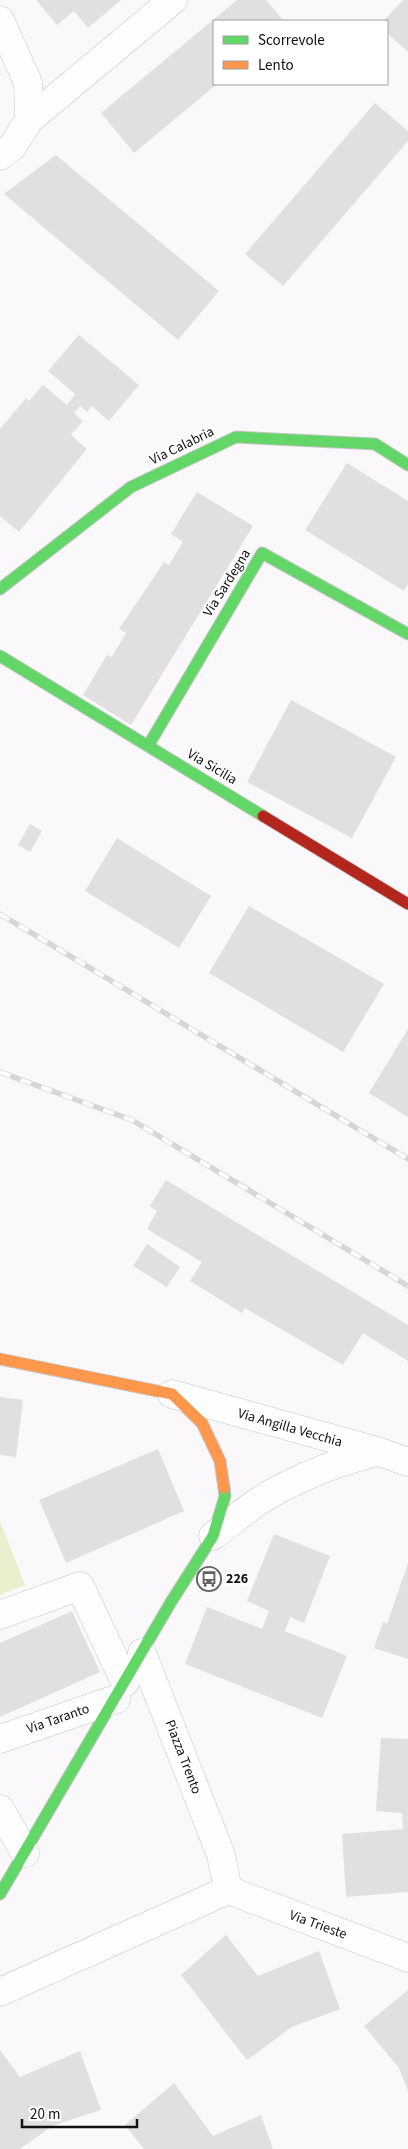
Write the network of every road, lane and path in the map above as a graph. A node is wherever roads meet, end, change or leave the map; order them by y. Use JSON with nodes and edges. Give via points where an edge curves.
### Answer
{"nodes":[{"id":1,"x":173,"y":0,"type":"edge"},
{"id":2,"x":0,"y":20,"type":"edge"},
{"id":3,"x":29,"y":120,"type":"junction"},
{"id":4,"x":6,"y":152,"type":"edge"},
{"id":5,"x":408,"y":465,"type":"edge"},
{"id":6,"x":0,"y":589,"type":"edge"},
{"id":7,"x":408,"y":634,"type":"edge"},
{"id":8,"x":0,"y":656,"type":"edge"},
{"id":9,"x":148,"y":746,"type":"junction"},
{"id":10,"x":408,"y":904,"type":"edge"},
{"id":11,"x":0,"y":1359,"type":"edge"},
{"id":12,"x":172,"y":1394,"type":"junction"},
{"id":13,"x":377,"y":1451,"type":"junction"},
{"id":14,"x":408,"y":1462,"type":"edge"},
{"id":15,"x":213,"y":1536,"type":"junction"},
{"id":16,"x":0,"y":1615,"type":"edge"},
{"id":17,"x":142,"y":1653,"type":"junction"},
{"id":18,"x":120,"y":1690,"type":"junction"},
{"id":19,"x":0,"y":1739,"type":"edge"},
{"id":20,"x":0,"y":1809,"type":"edge"},
{"id":21,"x":24,"y":1853,"type":"junction"},
{"id":22,"x":228,"y":1890,"type":"junction"},
{"id":23,"x":0,"y":1893,"type":"edge"},
{"id":24,"x":408,"y":1958,"type":"edge"},
{"id":25,"x":0,"y":1992,"type":"edge"}],
"edges":[{"from":1,"to":3,"type":"street"},
{"from":2,"to":3,"type":"street","via":[[28,83]]},
{"from":3,"to":4,"type":"street"},
{"from":5,"to":6,"type":"street","name":"Via Calabria","via":[[375,444],[236,437],[131,487]]},
{"from":7,"to":9,"type":"street","name":"Via Sardegna","via":[[262,553]]},
{"from":8,"to":9,"type":"street","name":"Via Sicilia"},
{"from":9,"to":10,"type":"street","name":"Via Sicilia"},
{"from":11,"to":12,"type":"street"},
{"from":12,"to":13,"type":"street","name":"Via Angilla Vecchia"},
{"from":12,"to":15,"type":"street","via":[[202,1423],[220,1461],[225,1496]]},
{"from":13,"to":14,"type":"street","name":"Via Angilla Vecchia"},
{"from":13,"to":15,"type":"street","via":[[290,1483],[259,1501]]},
{"from":15,"to":17,"type":"street"},
{"from":16,"to":18,"type":"street","via":[[80,1586]]},
{"from":17,"to":18,"type":"street"},
{"from":17,"to":22,"type":"street","name":"Piazza Trento","via":[[221,1855]]},
{"from":18,"to":19,"type":"street","name":"Via Taranto"},
{"from":18,"to":21,"type":"street"},
{"from":20,"to":21,"type":"street"},
{"from":21,"to":23,"type":"street"},
{"from":22,"to":24,"type":"street","name":"Via Trieste"},
{"from":22,"to":25,"type":"street"}]}
